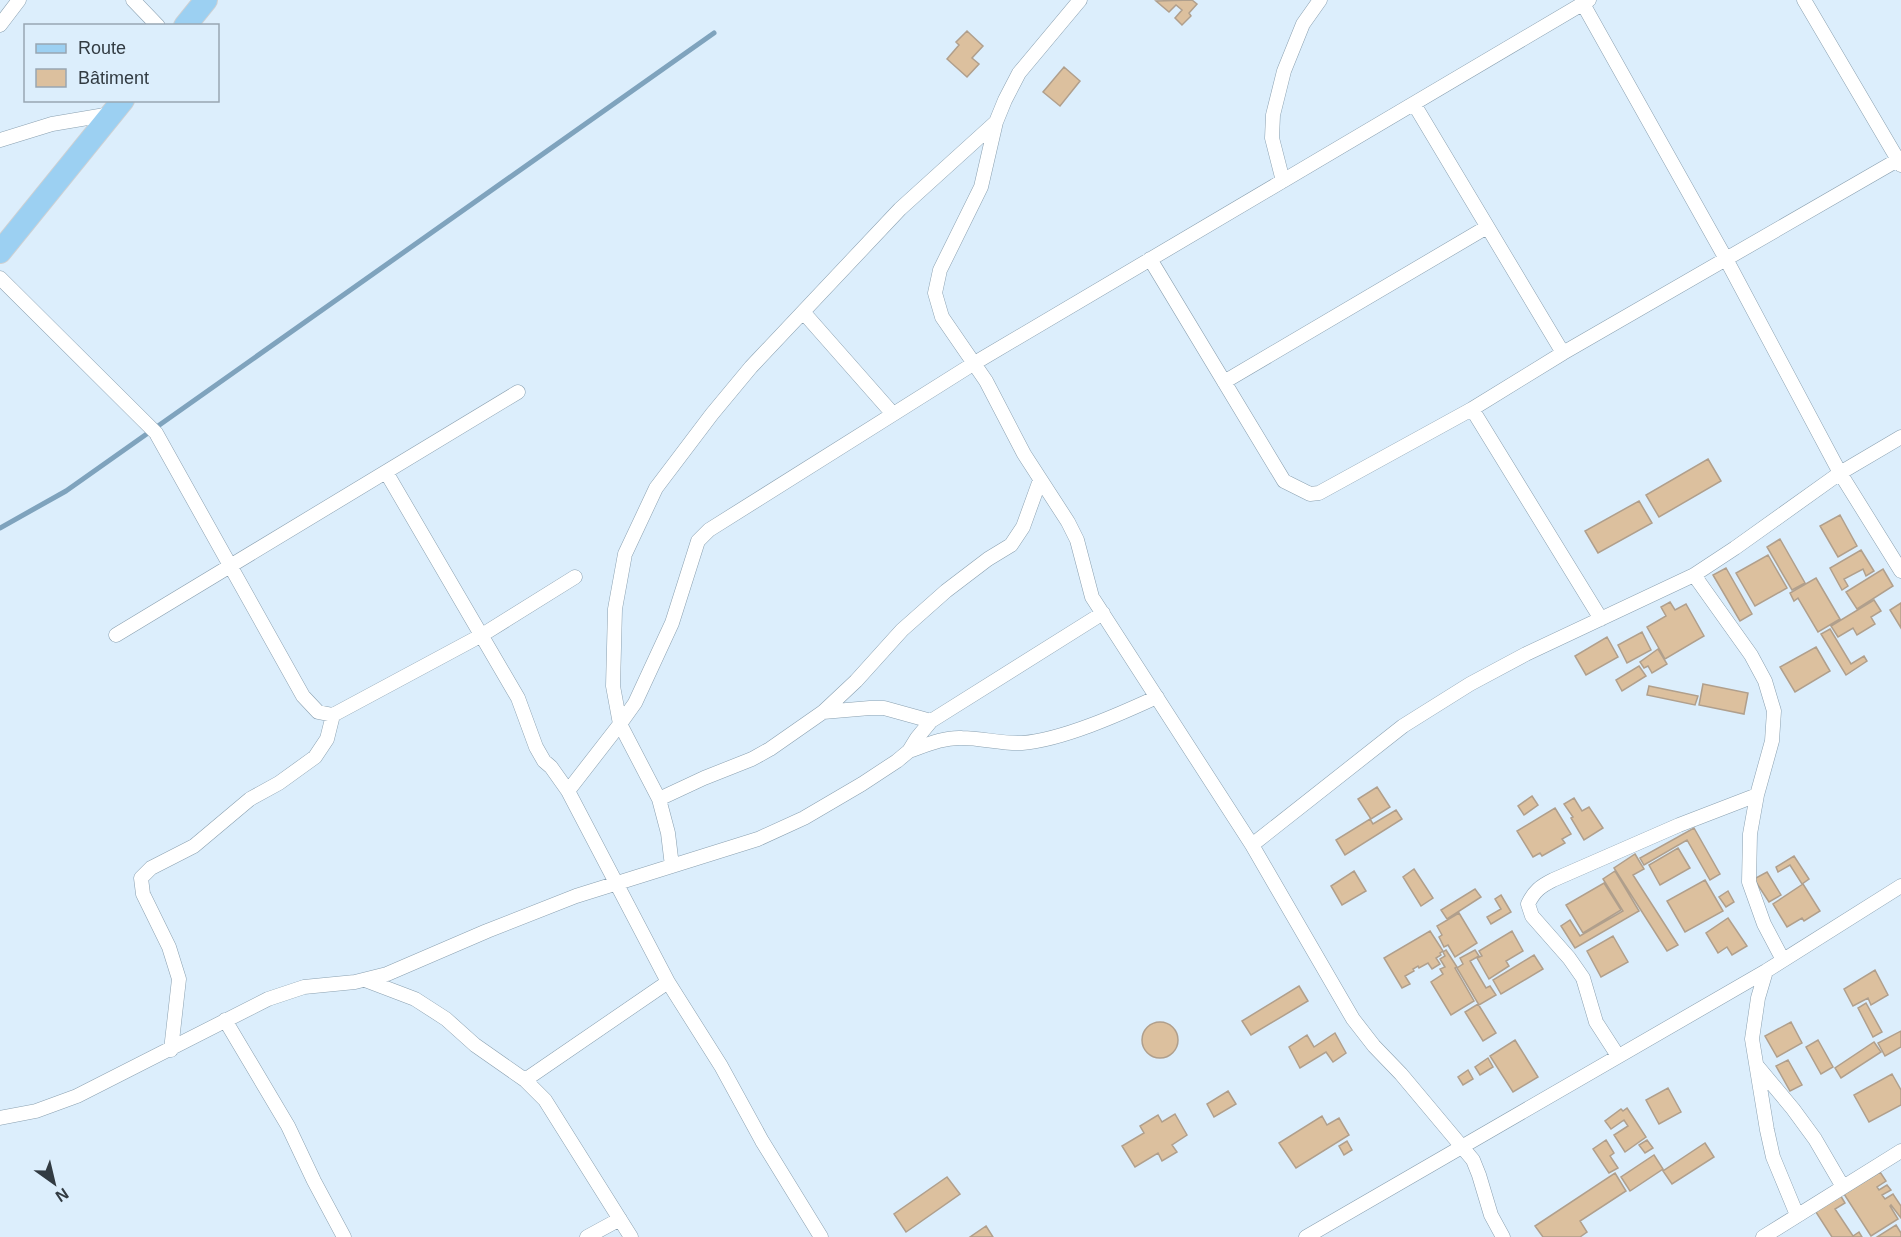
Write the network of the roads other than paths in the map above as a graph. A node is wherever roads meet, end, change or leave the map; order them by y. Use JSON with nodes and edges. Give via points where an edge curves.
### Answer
{"nodes":[{"id":1,"x":20,"y":0,"type":"edge"},
{"id":2,"x":133,"y":0,"type":"edge"},
{"id":3,"x":206,"y":0,"type":"edge"},
{"id":4,"x":1080,"y":0,"type":"edge"},
{"id":5,"x":1320,"y":0,"type":"edge"},
{"id":6,"x":1804,"y":0,"type":"edge"},
{"id":7,"x":1586,"y":2,"type":"edge"},
{"id":8,"x":156,"y":24,"type":"edge"},
{"id":9,"x":187,"y":24,"type":"edge"},
{"id":10,"x":0,"y":25,"type":"edge"},
{"id":11,"x":1414,"y":104,"type":"junction"},
{"id":12,"x":117,"y":107,"type":"edge"},
{"id":13,"x":996,"y":122,"type":"junction"},
{"id":14,"x":0,"y":140,"type":"edge"},
{"id":15,"x":1900,"y":161,"type":"edge"},
{"id":16,"x":1282,"y":181,"type":"junction"},
{"id":17,"x":1487,"y":227,"type":"junction"},
{"id":18,"x":0,"y":252,"type":"edge"},
{"id":19,"x":1150,"y":259,"type":"junction"},
{"id":20,"x":1726,"y":259,"type":"junction"},
{"id":21,"x":0,"y":278,"type":"edge"},
{"id":22,"x":804,"y":313,"type":"junction"},
{"id":23,"x":1563,"y":353,"type":"junction"},
{"id":24,"x":973,"y":364,"type":"junction"},
{"id":25,"x":1224,"y":382,"type":"junction"},
{"id":26,"x":518,"y":392,"type":"dead end"},
{"id":27,"x":1472,"y":408,"type":"junction"},
{"id":28,"x":893,"y":414,"type":"junction"},
{"id":29,"x":1901,"y":437,"type":"edge"},
{"id":30,"x":386,"y":472,"type":"junction"},
{"id":31,"x":1840,"y":473,"type":"junction"},
{"id":32,"x":1040,"y":480,"type":"junction"},
{"id":33,"x":231,"y":565,"type":"junction"},
{"id":34,"x":1901,"y":571,"type":"edge"},
{"id":35,"x":1694,"y":575,"type":"junction"},
{"id":36,"x":575,"y":577,"type":"dead end"},
{"id":37,"x":1103,"y":613,"type":"junction"},
{"id":38,"x":1601,"y":619,"type":"junction"},
{"id":39,"x":116,"y":635,"type":"dead end"},
{"id":40,"x":482,"y":635,"type":"junction"},
{"id":41,"x":1157,"y":697,"type":"junction"},
{"id":42,"x":823,"y":712,"type":"junction"},
{"id":43,"x":333,"y":715,"type":"junction"},
{"id":44,"x":931,"y":721,"type":"junction"},
{"id":45,"x":620,"y":724,"type":"junction"},
{"id":46,"x":909,"y":751,"type":"junction"},
{"id":47,"x":568,"y":791,"type":"junction"},
{"id":48,"x":1757,"y":795,"type":"junction"},
{"id":49,"x":659,"y":800,"type":"junction"},
{"id":50,"x":1252,"y":845,"type":"junction"},
{"id":51,"x":672,"y":866,"type":"junction"},
{"id":52,"x":616,"y":885,"type":"junction"},
{"id":53,"x":1901,"y":886,"type":"edge"},
{"id":54,"x":1782,"y":960,"type":"junction"},
{"id":55,"x":1766,"y":971,"type":"junction"},
{"id":56,"x":365,"y":980,"type":"junction"},
{"id":57,"x":668,"y":982,"type":"junction"},
{"id":58,"x":225,"y":1020,"type":"junction"},
{"id":59,"x":171,"y":1050,"type":"junction"},
{"id":60,"x":1618,"y":1056,"type":"junction"},
{"id":61,"x":1757,"y":1066,"type":"junction"},
{"id":62,"x":525,"y":1080,"type":"junction"},
{"id":63,"x":0,"y":1118,"type":"edge"},
{"id":64,"x":1462,"y":1145,"type":"junction"},
{"id":65,"x":1901,"y":1151,"type":"edge"},
{"id":66,"x":1843,"y":1187,"type":"junction"},
{"id":67,"x":1797,"y":1215,"type":"junction"},
{"id":68,"x":620,"y":1219,"type":"junction"},
{"id":69,"x":344,"y":1237,"type":"edge"},
{"id":70,"x":587,"y":1237,"type":"edge"},
{"id":71,"x":631,"y":1237,"type":"edge"},
{"id":72,"x":821,"y":1237,"type":"edge"},
{"id":73,"x":1306,"y":1237,"type":"edge"},
{"id":74,"x":1503,"y":1237,"type":"edge"},
{"id":75,"x":1763,"y":1237,"type":"edge"}],
"edges":[{"from":1,"to":10,"type":"street"},
{"from":2,"to":8,"type":"street"},
{"from":3,"to":9,"type":"main road"},
{"from":4,"to":13,"type":"street","via":[[1019,73]]},
{"from":5,"to":16,"type":"street","via":[[1303,24],[1284,71],[1273,115],[1272,138]]},
{"from":6,"to":15,"type":"street"},
{"from":7,"to":11,"type":"street"},
{"from":7,"to":20,"type":"street"},
{"from":11,"to":16,"type":"street"},
{"from":11,"to":17,"type":"street"},
{"from":12,"to":14,"type":"street"},
{"from":12,"to":18,"type":"main road"},
{"from":13,"to":22,"type":"street","via":[[900,209]]},
{"from":13,"to":24,"type":"street","via":[[981,187],[940,270],[936,293],[942,316]]},
{"from":15,"to":20,"type":"street"},
{"from":16,"to":19,"type":"street"},
{"from":17,"to":23,"type":"street"},
{"from":17,"to":25,"type":"street"},
{"from":19,"to":24,"type":"street"},
{"from":19,"to":25,"type":"street"},
{"from":20,"to":23,"type":"street"},
{"from":20,"to":31,"type":"street"},
{"from":21,"to":33,"type":"street","via":[[156,433]]},
{"from":22,"to":28,"type":"street"},
{"from":22,"to":45,"type":"street","via":[[751,367],[656,488],[625,554],[615,609],[613,686]]},
{"from":23,"to":27,"type":"street"},
{"from":24,"to":28,"type":"street"},
{"from":24,"to":32,"type":"street"},
{"from":25,"to":27,"type":"street","via":[[1284,481],[1310,494],[1319,493]]},
{"from":26,"to":30,"type":"street"},
{"from":27,"to":38,"type":"street"},
{"from":28,"to":45,"type":"street","via":[[709,530],[698,541],[672,623],[635,703]]},
{"from":29,"to":31,"type":"street"},
{"from":30,"to":33,"type":"street"},
{"from":30,"to":40,"type":"street"},
{"from":31,"to":34,"type":"street"},
{"from":31,"to":35,"type":"street"},
{"from":32,"to":37,"type":"street","via":[[1077,540],[1092,597]]},
{"from":32,"to":42,"type":"street","via":[[1023,527],[1011,545],[946,591],[902,630]]},
{"from":33,"to":39,"type":"street"},
{"from":33,"to":43,"type":"street","via":[[303,696],[318,712]]},
{"from":35,"to":38,"type":"street"},
{"from":35,"to":48,"type":"street","via":[[1766,681],[1774,711],[1772,741]]},
{"from":36,"to":40,"type":"street"},
{"from":37,"to":41,"type":"street"},
{"from":37,"to":44,"type":"street"},
{"from":38,"to":50,"type":"street","via":[[1470,684],[1403,726]]},
{"from":40,"to":43,"type":"street"},
{"from":40,"to":47,"type":"street","via":[[518,698],[536,747]]},
{"from":41,"to":46,"type":"street","via":[[1048,738],[1022,743],[962,738],[936,741]]},
{"from":41,"to":50,"type":"street"},
{"from":42,"to":44,"type":"street","via":[[884,708]]},
{"from":42,"to":49,"type":"street","via":[[752,759]]},
{"from":43,"to":59,"type":"street","via":[[327,740],[315,757],[250,798],[194,846],[151,868],[141,878],[143,894],[169,947],[179,978]]},
{"from":44,"to":46,"type":"street"},
{"from":45,"to":47,"type":"street"},
{"from":45,"to":49,"type":"street"},
{"from":46,"to":51,"type":"street","via":[[804,818],[758,839]]},
{"from":47,"to":52,"type":"street"},
{"from":48,"to":54,"type":"street","via":[[1750,834],[1749,882]]},
{"from":48,"to":60,"type":"street","via":[[1553,880],[1532,894],[1528,904],[1532,916],[1583,978],[1596,1022]]},
{"from":49,"to":51,"type":"street"},
{"from":50,"to":64,"type":"street","via":[[1353,1019]]},
{"from":51,"to":52,"type":"street"},
{"from":52,"to":56,"type":"street","via":[[576,896]]},
{"from":52,"to":57,"type":"street"},
{"from":53,"to":54,"type":"street"},
{"from":54,"to":55,"type":"street"},
{"from":55,"to":60,"type":"street"},
{"from":55,"to":61,"type":"street","via":[[1752,1039]]},
{"from":56,"to":58,"type":"street","via":[[304,987]]},
{"from":56,"to":62,"type":"street","via":[[415,999]]},
{"from":57,"to":62,"type":"street"},
{"from":57,"to":72,"type":"street"},
{"from":58,"to":59,"type":"street"},
{"from":58,"to":69,"type":"street","via":[[288,1126]]},
{"from":59,"to":63,"type":"street","via":[[77,1096],[36,1112]]},
{"from":60,"to":64,"type":"street"},
{"from":61,"to":66,"type":"street","via":[[1815,1139]]},
{"from":61,"to":67,"type":"street","via":[[1773,1157]]},
{"from":62,"to":68,"type":"street","via":[[545,1100]]},
{"from":64,"to":73,"type":"street"},
{"from":64,"to":74,"type":"street","via":[[1473,1160],[1491,1215]]},
{"from":65,"to":66,"type":"street"},
{"from":66,"to":67,"type":"street"},
{"from":67,"to":75,"type":"street"},
{"from":68,"to":70,"type":"street"},
{"from":68,"to":71,"type":"street"}]}
